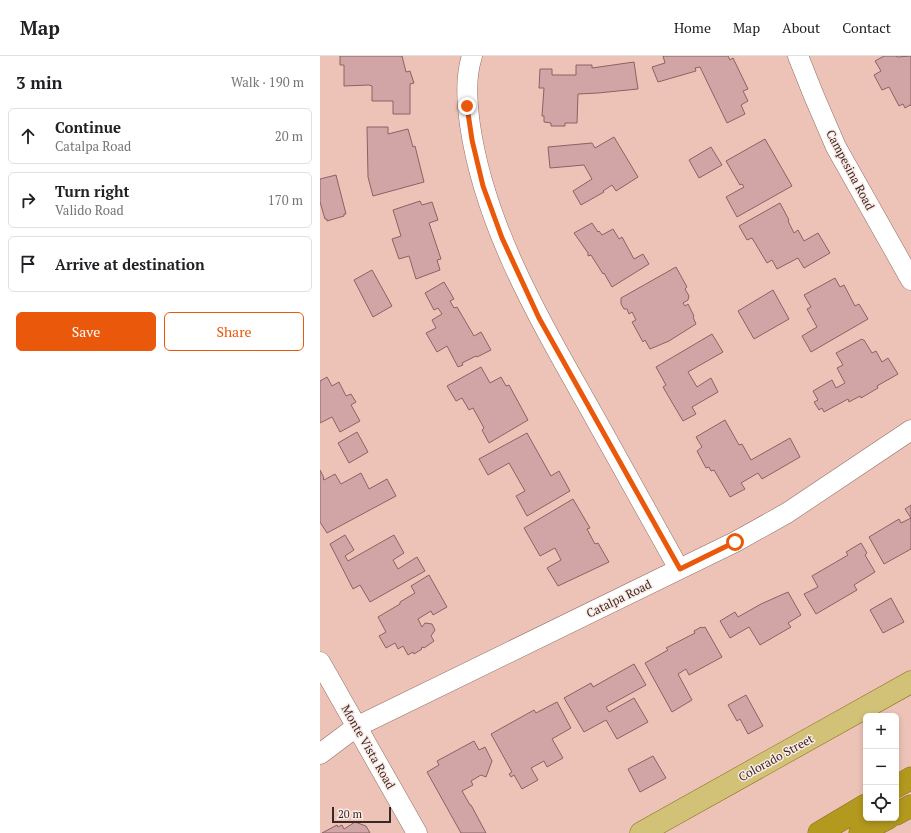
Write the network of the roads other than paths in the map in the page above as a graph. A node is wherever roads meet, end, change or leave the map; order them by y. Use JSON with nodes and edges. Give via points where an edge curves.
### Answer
{"nodes":[{"id":1,"x":472,"y":56,"type":"edge"},
{"id":2,"x":798,"y":56,"type":"edge"},
{"id":3,"x":911,"y":280,"type":"edge"},
{"id":4,"x":911,"y":430,"type":"edge"},
{"id":5,"x":680,"y":569,"type":"junction"},
{"id":6,"x":320,"y":662,"type":"edge"},
{"id":7,"x":911,"y":682,"type":"edge"},
{"id":8,"x":356,"y":727,"type":"junction"},
{"id":9,"x":320,"y":754,"type":"edge"},
{"id":10,"x":911,"y":778,"type":"edge"},
{"id":11,"x":899,"y":785,"type":"edge"},
{"id":12,"x":911,"y":806,"type":"edge"},
{"id":13,"x":863,"y":807,"type":"edge"},
{"id":14,"x":899,"y":812,"type":"edge"},
{"id":15,"x":882,"y":821,"type":"edge"},
{"id":16,"x":417,"y":833,"type":"edge"},
{"id":17,"x":641,"y":833,"type":"edge"},
{"id":18,"x":819,"y":833,"type":"edge"},
{"id":19,"x":860,"y":833,"type":"edge"}],
"edges":[{"from":1,"to":5,"type":"street","via":[[468,70],[467,106],[472,140],[483,186],[502,238],[539,318]]},
{"from":2,"to":3,"type":"street","name":"Campesina Road","via":[[836,147]]},
{"from":4,"to":5,"type":"street","name":"Catalpa Road","via":[[786,513]]},
{"from":5,"to":8,"type":"street","name":"Catalpa Road"},
{"from":6,"to":8,"type":"street","name":"Monte Vista Road"},
{"from":7,"to":17,"type":"main road","name":"Colorado Street"},
{"from":8,"to":9,"type":"street","name":"Catalpa Road"},
{"from":8,"to":16,"type":"street","name":"Monte Vista Road"},
{"from":10,"to":11,"type":"highway"},
{"from":12,"to":14,"type":"highway"},
{"from":13,"to":18,"type":"highway"},
{"from":15,"to":19,"type":"highway"}]}
